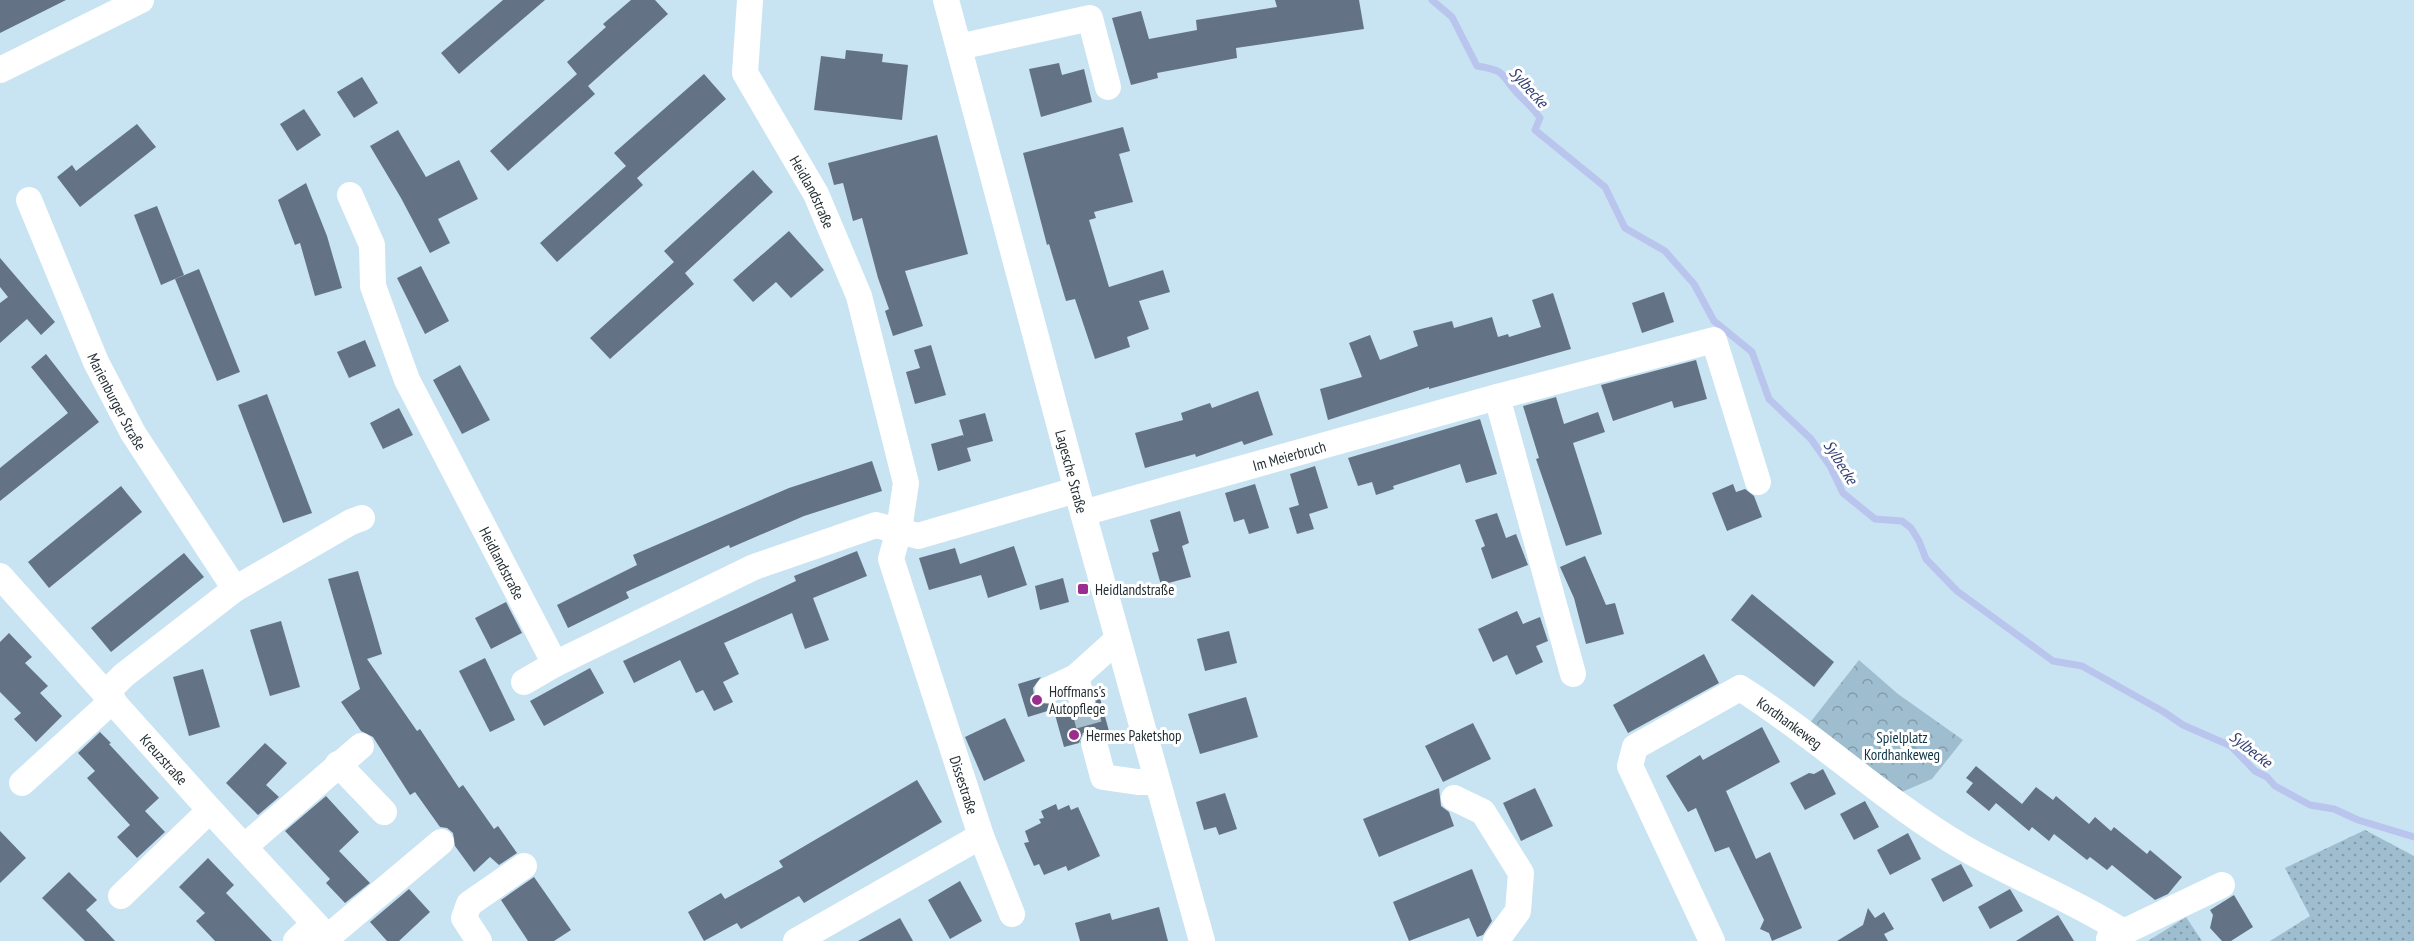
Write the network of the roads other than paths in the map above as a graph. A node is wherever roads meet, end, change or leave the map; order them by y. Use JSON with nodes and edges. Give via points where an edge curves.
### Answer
{"nodes":[{"id":1,"x":141,"y":0,"type":"edge"},
{"id":2,"x":750,"y":0,"type":"edge"},
{"id":3,"x":946,"y":0,"type":"edge"},
{"id":4,"x":959,"y":47,"type":"junction"},
{"id":5,"x":0,"y":70,"type":"edge"},
{"id":6,"x":1108,"y":87,"type":"dead end"},
{"id":7,"x":350,"y":195,"type":"dead end"},
{"id":8,"x":29,"y":200,"type":"dead end"},
{"id":9,"x":1497,"y":397,"type":"junction"},
{"id":10,"x":1758,"y":482,"type":"dead end"},
{"id":11,"x":1079,"y":501,"type":"junction"},
{"id":12,"x":362,"y":518,"type":"dead end"},
{"id":13,"x":899,"y":530,"type":"junction"},
{"id":14,"x":4,"y":588,"type":"edge"},
{"id":15,"x":235,"y":589,"type":"junction"},
{"id":16,"x":1117,"y":640,"type":"junction"},
{"id":17,"x":555,"y":664,"type":"junction"},
{"id":18,"x":1574,"y":674,"type":"dead end"},
{"id":19,"x":524,"y":682,"type":"dead end"},
{"id":20,"x":1048,"y":690,"type":"dead end"},
{"id":21,"x":109,"y":696,"type":"junction"},
{"id":22,"x":1094,"y":743,"type":"tunnel mouth"},
{"id":23,"x":361,"y":746,"type":"dead end"},
{"id":24,"x":338,"y":765,"type":"junction"},
{"id":25,"x":1157,"y":782,"type":"junction"},
{"id":26,"x":22,"y":783,"type":"dead end"},
{"id":27,"x":1454,"y":798,"type":"dead end"},
{"id":28,"x":210,"y":810,"type":"junction"},
{"id":29,"x":384,"y":812,"type":"dead end"},
{"id":30,"x":981,"y":836,"type":"junction"},
{"id":31,"x":441,"y":842,"type":"dead end"},
{"id":32,"x":244,"y":847,"type":"junction"},
{"id":33,"x":524,"y":866,"type":"dead end"},
{"id":34,"x":2222,"y":885,"type":"dead end"},
{"id":35,"x":121,"y":896,"type":"dead end"},
{"id":36,"x":1012,"y":914,"type":"dead end"},
{"id":37,"x":324,"y":934,"type":"edge"},
{"id":38,"x":2114,"y":936,"type":"edge"},
{"id":39,"x":296,"y":941,"type":"edge"},
{"id":40,"x":479,"y":941,"type":"edge"},
{"id":41,"x":796,"y":941,"type":"edge"},
{"id":42,"x":1202,"y":941,"type":"edge"},
{"id":43,"x":1496,"y":941,"type":"edge"},
{"id":44,"x":1712,"y":941,"type":"edge"}],
"edges":[{"from":1,"to":5,"type":"street"},
{"from":2,"to":13,"type":"street","name":"Heidlandstraße","via":[[744,73],[816,194],[859,296],[906,483]]},
{"from":3,"to":4,"type":"street","name":"Lagesche Straße"},
{"from":4,"to":6,"type":"street","via":[[1090,18]]},
{"from":4,"to":11,"type":"street","name":"Lagesche Straße"},
{"from":7,"to":17,"type":"street","name":"Heidlandstraße","via":[[372,245],[374,286],[407,380]]},
{"from":8,"to":15,"type":"street","name":"Marienburger Straße","via":[[96,362],[133,433]]},
{"from":9,"to":10,"type":"street","name":"Im Meierbruch","via":[[1714,340]]},
{"from":9,"to":11,"type":"street","name":"Im Meierbruch"},
{"from":9,"to":18,"type":"street"},
{"from":11,"to":13,"type":"street","via":[[918,536]]},
{"from":11,"to":16,"type":"street","name":"Lagesche Straße"},
{"from":12,"to":15,"type":"street"},
{"from":13,"to":17,"type":"street","via":[[876,525],[754,567]]},
{"from":13,"to":30,"type":"street","name":"Dissestraße","via":[[891,559]]},
{"from":14,"to":21,"type":"street","name":"Kreuzstraße"},
{"from":15,"to":21,"type":"street","via":[[124,675]]},
{"from":16,"to":20,"type":"street","via":[[1079,688]]},
{"from":16,"to":25,"type":"street","name":"Lagesche Straße"},
{"from":17,"to":19,"type":"street"},
{"from":21,"to":26,"type":"street"},
{"from":21,"to":28,"type":"street","name":"Kreuzstraße"},
{"from":22,"to":25,"type":"street","via":[[1103,777]]},
{"from":23,"to":24,"type":"street"},
{"from":24,"to":29,"type":"street"},
{"from":24,"to":32,"type":"street"},
{"from":25,"to":42,"type":"street","name":"Lagesche Straße"},
{"from":27,"to":43,"type":"street","via":[[1483,812],[1521,873],[1518,911]]},
{"from":28,"to":32,"type":"street","name":"Kreuzstraße"},
{"from":28,"to":35,"type":"street"},
{"from":30,"to":36,"type":"street","name":"Dissestraße"},
{"from":30,"to":41,"type":"street"},
{"from":31,"to":37,"type":"street"},
{"from":32,"to":37,"type":"street","name":"Kreuzstraße"},
{"from":33,"to":40,"type":"street","via":[[469,904],[464,918]]},
{"from":34,"to":38,"type":"street"},
{"from":37,"to":39,"type":"street"},
{"from":38,"to":44,"type":"street","name":"Kordhankeweg","via":[[2086,908],[1964,848],[1740,688],[1635,747],[1630,766]]}]}
